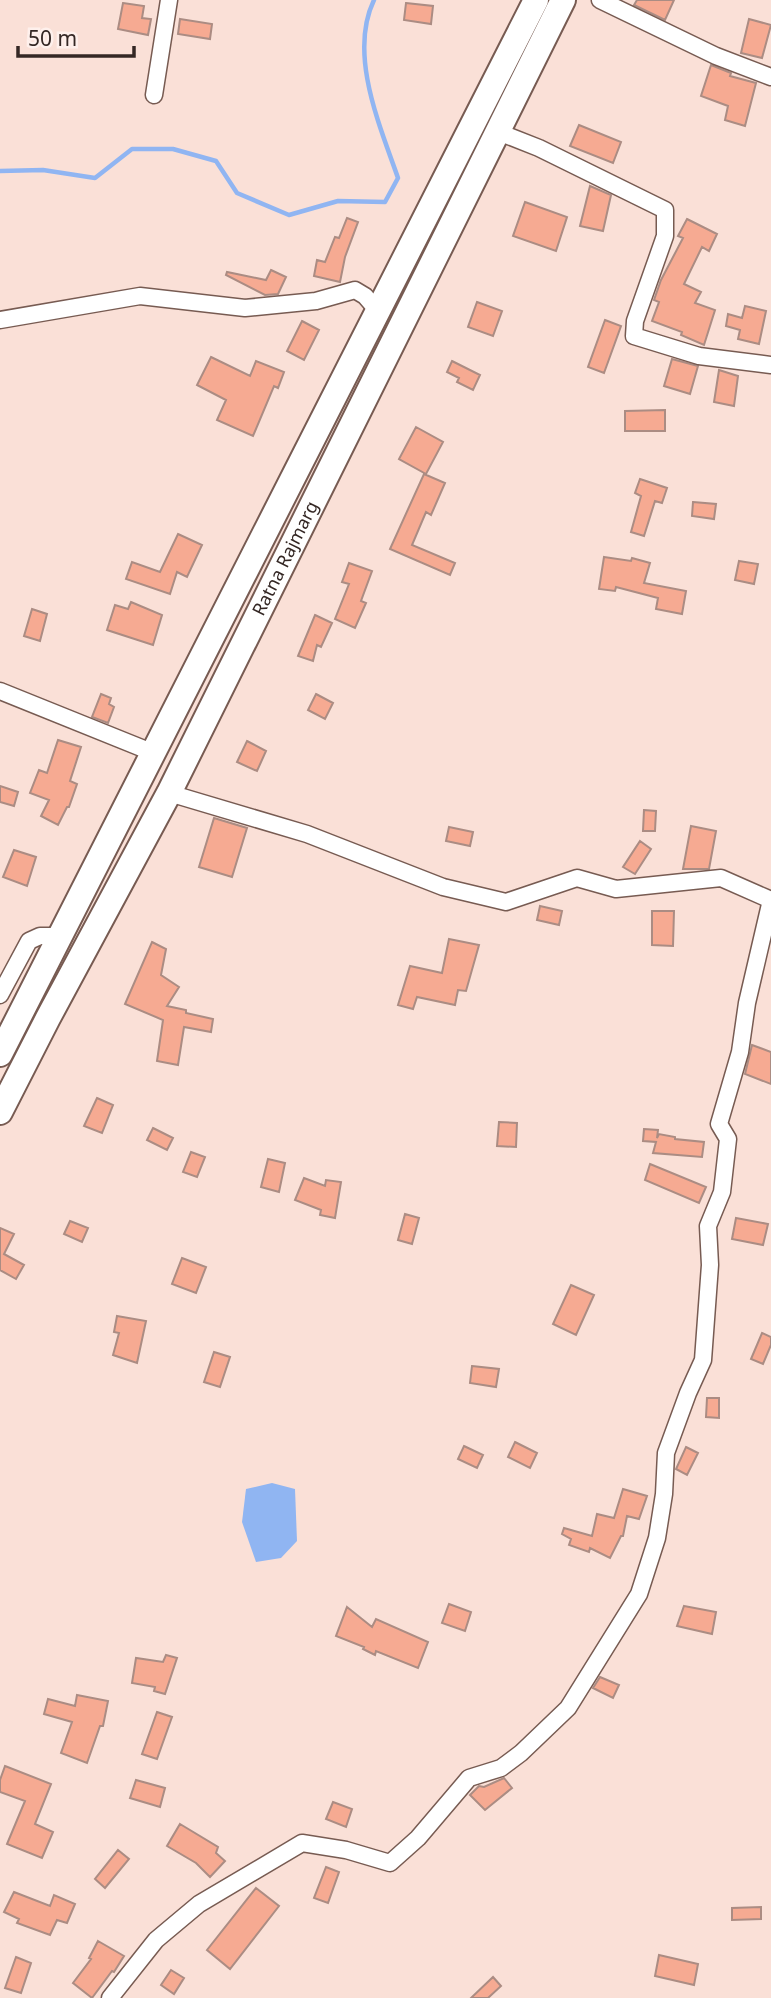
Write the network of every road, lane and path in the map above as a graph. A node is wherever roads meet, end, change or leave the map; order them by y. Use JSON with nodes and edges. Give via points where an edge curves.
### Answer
{"nodes":[{"id":1,"x":169,"y":0,"type":"edge"},
{"id":2,"x":536,"y":0,"type":"edge"},
{"id":3,"x":563,"y":0,"type":"edge"},
{"id":4,"x":600,"y":0,"type":"edge"},
{"id":5,"x":771,"y":77,"type":"edge"},
{"id":6,"x":154,"y":95,"type":"dead end"},
{"id":7,"x":496,"y":131,"type":"junction"},
{"id":8,"x":378,"y":312,"type":"junction"},
{"id":9,"x":0,"y":320,"type":"edge"},
{"id":10,"x":771,"y":365,"type":"edge"},
{"id":11,"x":0,"y":691,"type":"edge"},
{"id":12,"x":154,"y":753,"type":"junction"},
{"id":13,"x":169,"y":793,"type":"junction"},
{"id":14,"x":771,"y":900,"type":"edge"},
{"id":15,"x":59,"y":936,"type":"junction"},
{"id":16,"x":0,"y":995,"type":"edge"},
{"id":17,"x":0,"y":1054,"type":"edge"},
{"id":18,"x":0,"y":1112,"type":"edge"},
{"id":19,"x":110,"y":1998,"type":"edge"}],
"edges":[{"from":1,"to":6,"type":"street"},
{"from":2,"to":8,"type":"main road","name":"Ratna Rajmarg"},
{"from":3,"to":7,"type":"main road","name":"Ratna Rajmarg"},
{"from":4,"to":5,"type":"street","via":[[716,57]]},
{"from":7,"to":10,"type":"street","via":[[665,209],[665,236],[634,336],[699,356]]},
{"from":7,"to":13,"type":"main road","name":"Ratna Rajmarg"},
{"from":8,"to":9,"type":"street","via":[[355,290],[316,301],[245,308],[140,296]]},
{"from":8,"to":12,"type":"main road","name":"Ratna Rajmarg"},
{"from":11,"to":12,"type":"street"},
{"from":12,"to":15,"type":"main road","name":"Ratna Rajmarg"},
{"from":13,"to":14,"type":"street","via":[[307,834],[443,887],[506,902],[577,878],[616,889],[721,878]]},
{"from":13,"to":18,"type":"main road","name":"Ratna Rajmarg"},
{"from":14,"to":19,"type":"street","via":[[740,1052],[719,1124],[728,1139],[722,1192],[708,1226],[704,1360],[666,1452],[657,1538],[639,1594],[568,1708],[500,1768],[470,1778],[390,1863],[302,1843],[199,1904],[156,1940]]},
{"from":15,"to":16,"type":"street","via":[[40,936],[29,942]]},
{"from":15,"to":17,"type":"main road","name":"Ratna Rajmarg"}]}
